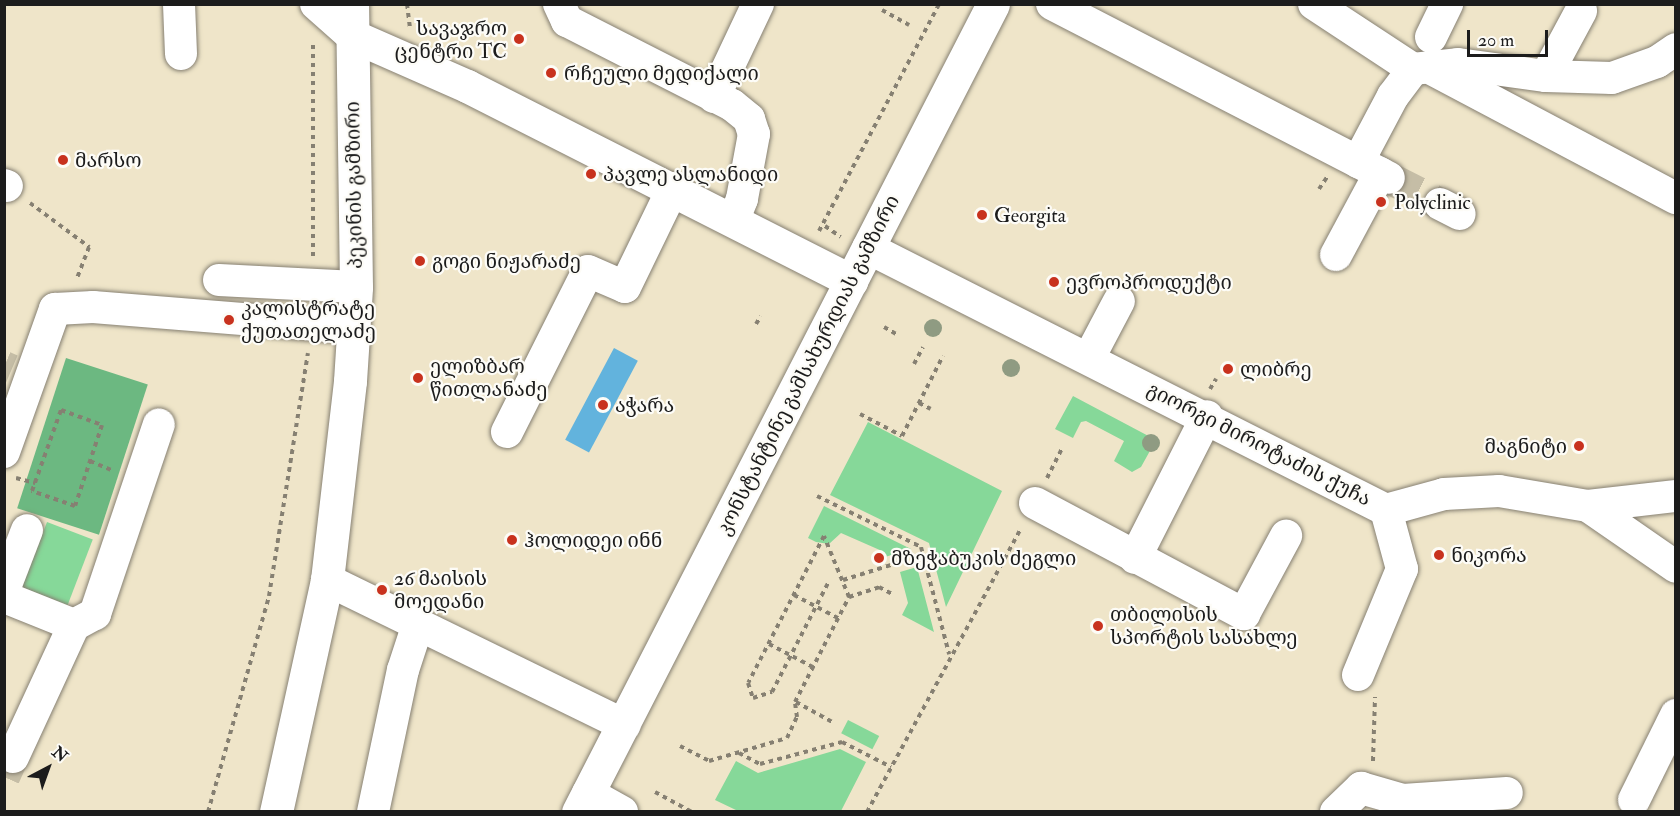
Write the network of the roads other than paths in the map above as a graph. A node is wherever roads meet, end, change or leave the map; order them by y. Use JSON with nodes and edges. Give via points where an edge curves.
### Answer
{"nodes":[{"id":1,"x":179,"y":4,"type":"edge"},
{"id":2,"x":559,"y":4,"type":"edge"},
{"id":3,"x":759,"y":4,"type":"edge"},
{"id":4,"x":993,"y":4,"type":"edge"},
{"id":5,"x":1052,"y":4,"type":"edge"},
{"id":6,"x":1447,"y":4,"type":"edge"},
{"id":7,"x":1317,"y":5,"type":"edge"},
{"id":8,"x":1581,"y":11,"type":"dead end"},
{"id":9,"x":314,"y":17,"type":"edge"},
{"id":10,"x":352,"y":20,"type":"edge"},
{"id":11,"x":1431,"y":37,"type":"dead end"},
{"id":12,"x":1676,"y":49,"type":"edge"},
{"id":13,"x":181,"y":54,"type":"dead end"},
{"id":14,"x":1421,"y":68,"type":"junction"},
{"id":15,"x":1546,"y":76,"type":"junction"},
{"id":16,"x":714,"y":97,"type":"junction"},
{"id":17,"x":1376,"y":171,"type":"junction"},
{"id":18,"x":673,"y":188,"type":"junction"},
{"id":19,"x":1676,"y":198,"type":"edge"},
{"id":20,"x":734,"y":219,"type":"junction"},
{"id":21,"x":868,"y":248,"type":"junction"},
{"id":22,"x":1336,"y":255,"type":"dead end"},
{"id":23,"x":219,"y":280,"type":"dead end"},
{"id":24,"x":851,"y":281,"type":"junction"},
{"id":25,"x":356,"y":287,"type":"junction"},
{"id":26,"x":1119,"y":301,"type":"dead end"},
{"id":27,"x":354,"y":328,"type":"junction"},
{"id":28,"x":1089,"y":358,"type":"junction"},
{"id":29,"x":1207,"y":417,"type":"junction"},
{"id":30,"x":159,"y":424,"type":"dead end"},
{"id":31,"x":507,"y":432,"type":"dead end"},
{"id":32,"x":4,"y":452,"type":"edge"},
{"id":33,"x":1676,"y":496,"type":"edge"},
{"id":34,"x":1035,"y":503,"type":"road end"},
{"id":35,"x":1588,"y":506,"type":"junction"},
{"id":36,"x":1386,"y":510,"type":"junction"},
{"id":37,"x":27,"y":530,"type":"dead end"},
{"id":38,"x":1286,"y":536,"type":"dead end"},
{"id":39,"x":1135,"y":558,"type":"junction"},
{"id":40,"x":1676,"y":567,"type":"edge"},
{"id":41,"x":327,"y":580,"type":"junction"},
{"id":42,"x":4,"y":590,"type":"edge"},
{"id":43,"x":4,"y":597,"type":"edge"},
{"id":44,"x":418,"y":624,"type":"junction"},
{"id":45,"x":74,"y":626,"type":"junction"},
{"id":46,"x":28,"y":675,"type":"dead end"},
{"id":47,"x":1358,"y":675,"type":"road end"},
{"id":48,"x":1676,"y":715,"type":"edge"},
{"id":49,"x":624,"y":725,"type":"junction"},
{"id":50,"x":9,"y":743,"type":"edge"},
{"id":51,"x":286,"y":776,"type":"junction"},
{"id":52,"x":1507,"y":793,"type":"dead end"},
{"id":53,"x":1634,"y":800,"type":"dead end"},
{"id":54,"x":576,"y":805,"type":"edge"},
{"id":55,"x":1401,"y":806,"type":"edge"},
{"id":56,"x":276,"y":812,"type":"edge"},
{"id":57,"x":297,"y":812,"type":"edge"},
{"id":58,"x":373,"y":812,"type":"edge"},
{"id":59,"x":622,"y":812,"type":"edge"},
{"id":60,"x":1336,"y":812,"type":"edge"}],
"edges":[{"from":1,"to":13,"type":"street"},
{"from":2,"to":16,"type":"street","via":[[567,21]]},
{"from":3,"to":16,"type":"street"},
{"from":4,"to":21,"type":"main road","name":"კონსტანტინე გამსახურდიას გამზირი"},
{"from":5,"to":17,"type":"street"},
{"from":6,"to":11,"type":"street"},
{"from":7,"to":14,"type":"street"},
{"from":8,"to":15,"type":"street"},
{"from":9,"to":10,"type":"street"},
{"from":10,"to":18,"type":"main road","via":[[467,86]]},
{"from":10,"to":25,"type":"main road","name":"პეკინის გამზირი"},
{"from":12,"to":15,"type":"street","via":[[1657,62],[1612,78]]},
{"from":14,"to":15,"type":"street","via":[[1458,64]]},
{"from":14,"to":17,"type":"street","via":[[1393,96]]},
{"from":14,"to":19,"type":"street"},
{"from":16,"to":20,"type":"street","via":[[732,105],[748,119],[754,134]]},
{"from":17,"to":22,"type":"street"},
{"from":18,"to":20,"type":"main road"},
{"from":18,"to":31,"type":"street","via":[[625,287],[588,271]]},
{"from":20,"to":24,"type":"main road"},
{"from":21,"to":24,"type":"main road","name":"კონსტანტინე გამსახურდიას გამზირი"},
{"from":21,"to":28,"type":"street","name":"გიორგი მიროტაძის ქუჩა"},
{"from":23,"to":25,"type":"street"},
{"from":24,"to":49,"type":"main road","name":"კონსტანტინე გამსახურდიას გამზირი"},
{"from":25,"to":27,"type":"main road","name":"პეკინის გამზირი"},
{"from":26,"to":28,"type":"street"},
{"from":27,"to":32,"type":"street","via":[[93,307],[56,309],[19,379]]},
{"from":27,"to":41,"type":"main road","name":"პეკინის გამზირი"},
{"from":28,"to":29,"type":"street","name":"გიორგი მიროტაძის ქუჩა"},
{"from":29,"to":36,"type":"street","name":"გიორგი მიროტაძის ქუჩა"},
{"from":29,"to":39,"type":"street"},
{"from":30,"to":45,"type":"street","via":[[94,614]]},
{"from":33,"to":35,"type":"street","name":"გიორგი მიროტაძის ქუჩა"},
{"from":34,"to":39,"type":"street"},
{"from":35,"to":36,"type":"street","name":"გიორგი მიროტაძის ქუჩა","via":[[1498,491],[1444,494]]},
{"from":35,"to":40,"type":"street"},
{"from":36,"to":47,"type":"street","via":[[1402,569]]},
{"from":37,"to":42,"type":"street"},
{"from":38,"to":39,"type":"street","via":[[1244,614]]},
{"from":41,"to":44,"type":"street"},
{"from":41,"to":51,"type":"main road"},
{"from":43,"to":45,"type":"street"},
{"from":44,"to":49,"type":"street"},
{"from":44,"to":58,"type":"street","via":[[403,670]]},
{"from":45,"to":50,"type":"street"},
{"from":46,"to":50,"type":"street"},
{"from":48,"to":53,"type":"street"},
{"from":49,"to":54,"type":"main road"},
{"from":51,"to":56,"type":"main road"},
{"from":51,"to":57,"type":"main road"},
{"from":52,"to":55,"type":"street"},
{"from":54,"to":59,"type":"street"},
{"from":55,"to":60,"type":"street","via":[[1361,788]]}]}
